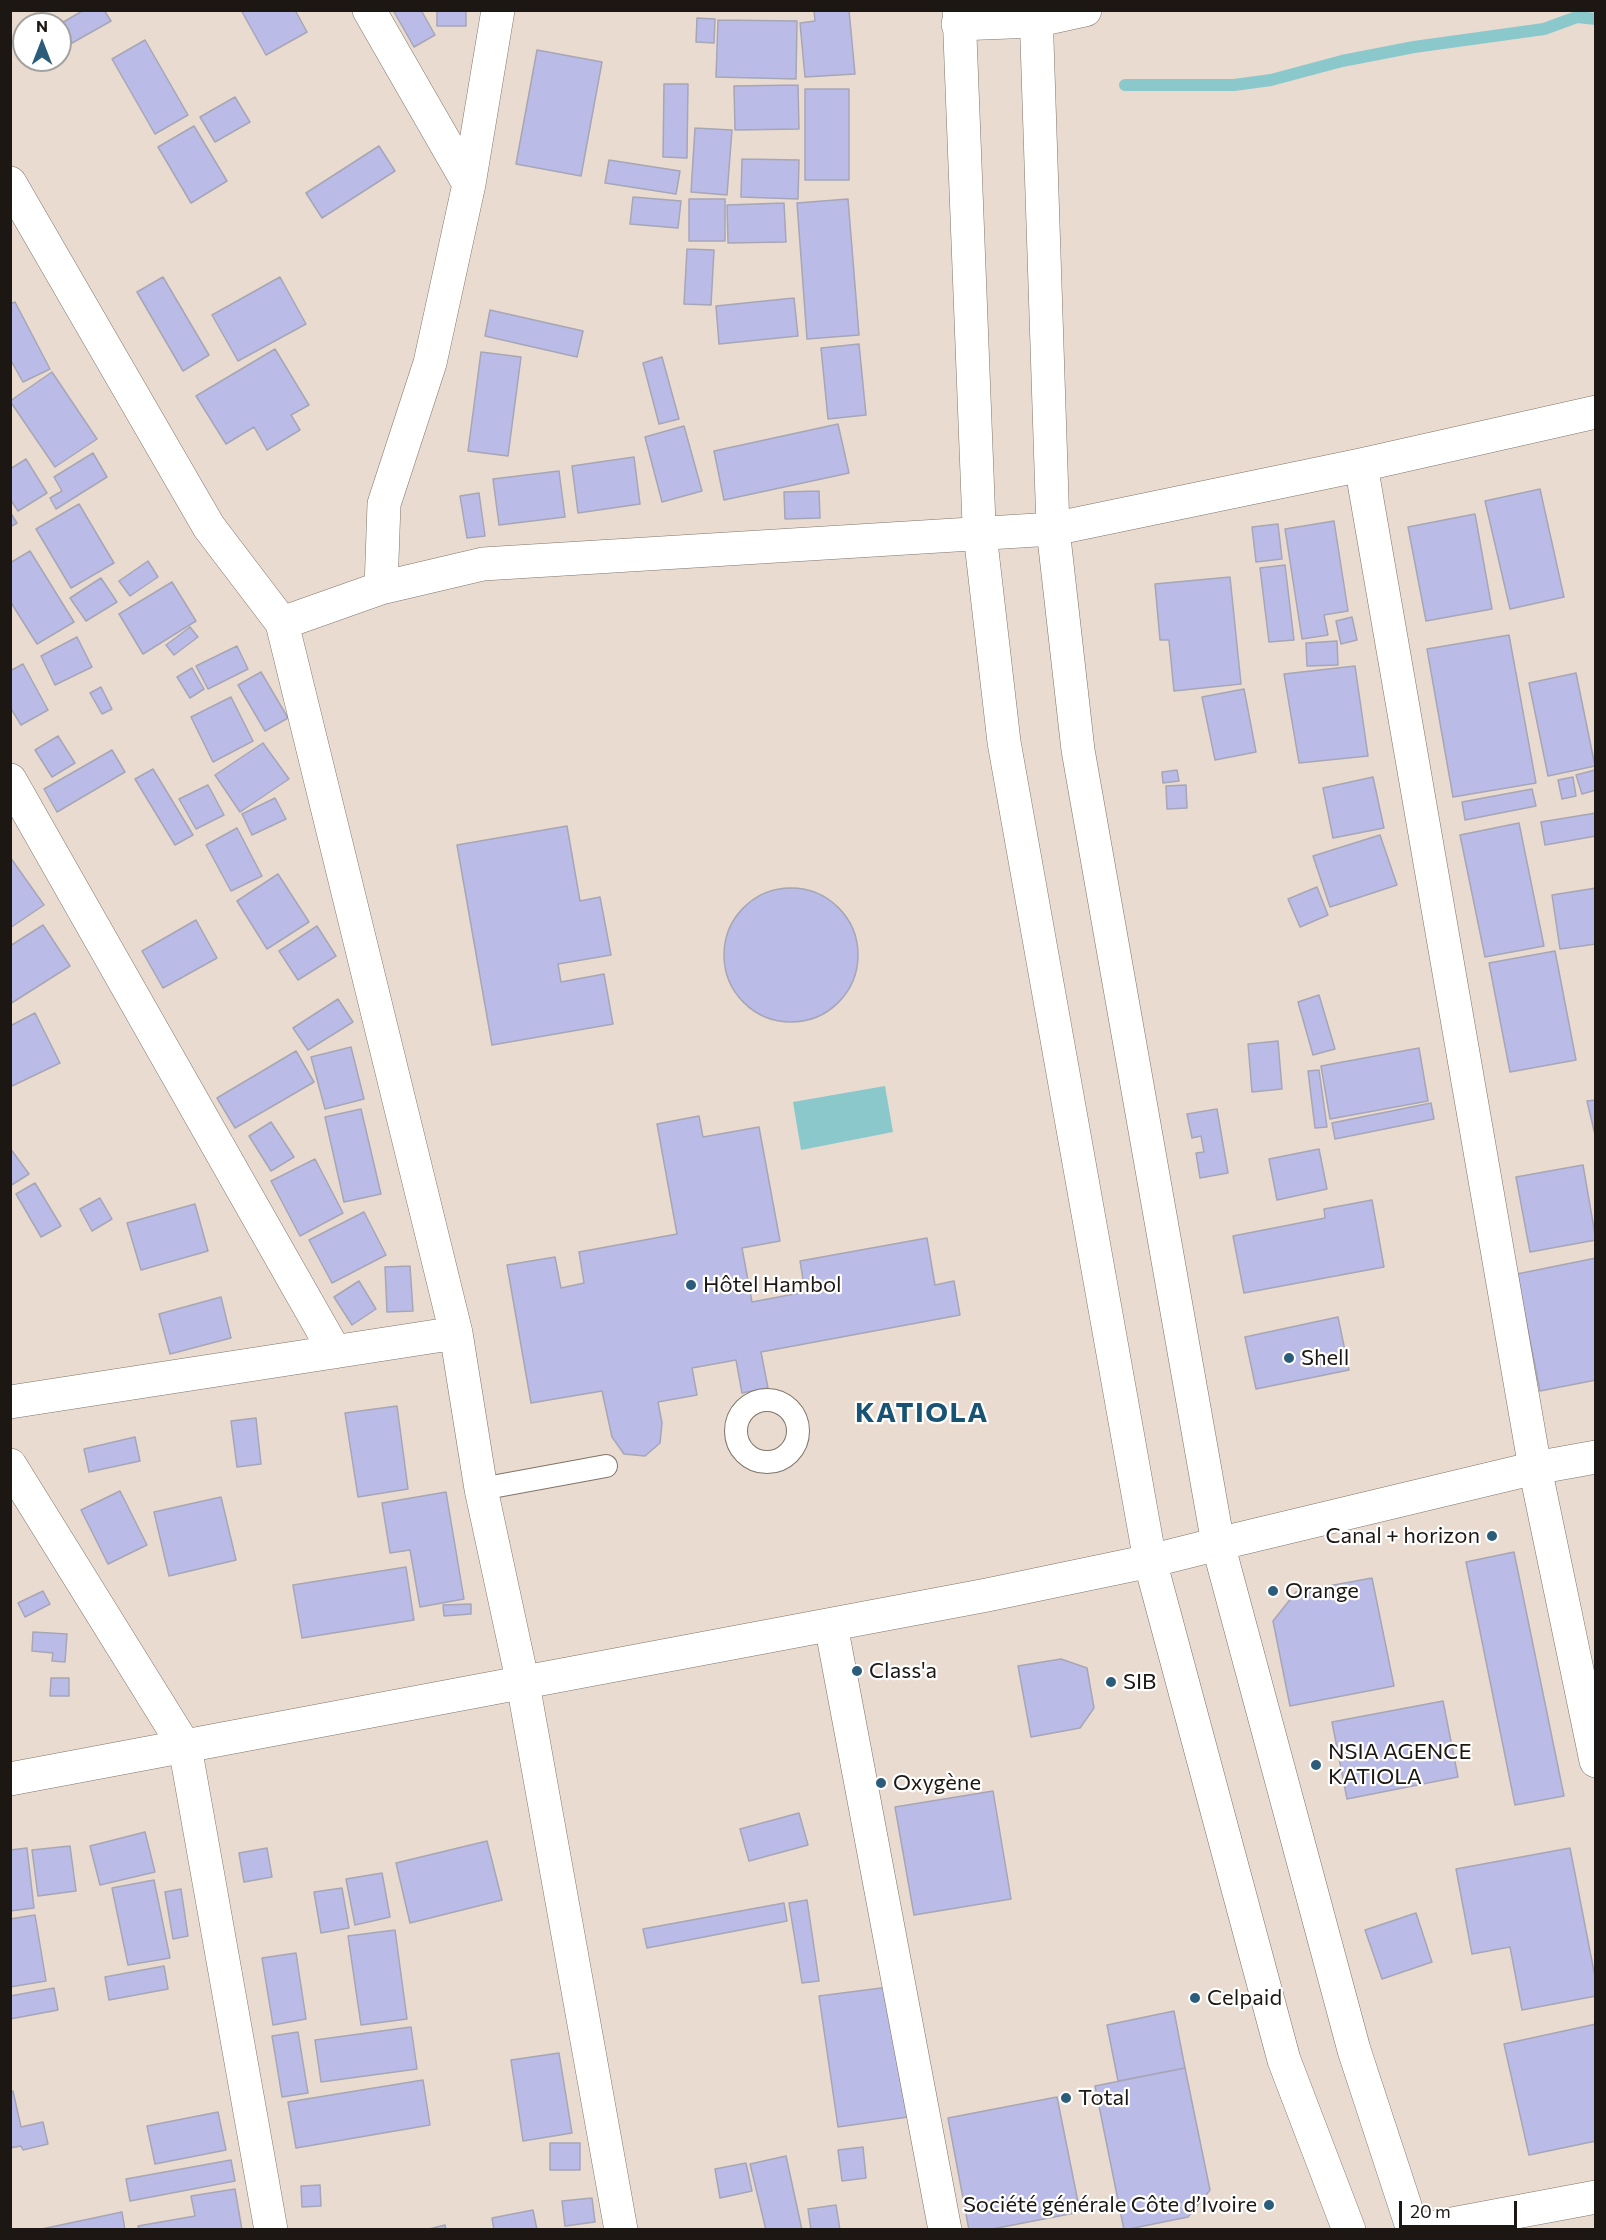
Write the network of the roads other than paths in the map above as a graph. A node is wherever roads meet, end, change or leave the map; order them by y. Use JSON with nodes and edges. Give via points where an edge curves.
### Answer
{"nodes":[{"id":1,"x":369,"y":10,"type":"edge"},
{"id":2,"x":498,"y":10,"type":"edge"},
{"id":3,"x":1085,"y":10,"type":"edge"},
{"id":4,"x":1036,"y":16,"type":"edge"},
{"id":5,"x":958,"y":17,"type":"edge"},
{"id":6,"x":10,"y":183,"type":"edge"},
{"id":7,"x":469,"y":184,"type":"junction"},
{"id":8,"x":1596,"y":412,"type":"edge"},
{"id":9,"x":1361,"y":465,"type":"junction"},
{"id":10,"x":1053,"y":529,"type":"junction"},
{"id":11,"x":980,"y":532,"type":"junction"},
{"id":12,"x":381,"y":588,"type":"junction"},
{"id":13,"x":282,"y":623,"type":"junction"},
{"id":14,"x":10,"y":780,"type":"edge"},
{"id":15,"x":456,"y":1333,"type":"junction"},
{"id":16,"x":335,"y":1352,"type":"junction"},
{"id":17,"x":10,"y":1402,"type":"edge"},
{"id":18,"x":1596,"y":1457,"type":"edge"},
{"id":19,"x":10,"y":1465,"type":"edge"},
{"id":20,"x":606,"y":1466,"type":"dead end"},
{"id":21,"x":1535,"y":1468,"type":"junction"},
{"id":22,"x":481,"y":1489,"type":"junction"},
{"id":23,"x":1218,"y":1544,"type":"junction"},
{"id":24,"x":1150,"y":1561,"type":"junction"},
{"id":25,"x":831,"y":1625,"type":"junction"},
{"id":26,"x":523,"y":1684,"type":"junction"},
{"id":27,"x":185,"y":1748,"type":"junction"},
{"id":28,"x":1596,"y":1761,"type":"edge"},
{"id":29,"x":10,"y":1779,"type":"edge"},
{"id":30,"x":1596,"y":2197,"type":"edge"},
{"id":31,"x":271,"y":2229,"type":"edge"},
{"id":32,"x":621,"y":2229,"type":"edge"},
{"id":33,"x":945,"y":2229,"type":"edge"},
{"id":34,"x":1348,"y":2229,"type":"edge"},
{"id":35,"x":1413,"y":2229,"type":"edge"},
{"id":36,"x":1420,"y":2229,"type":"edge"}],
"edges":[{"from":1,"to":7,"type":"main road"},
{"from":2,"to":7,"type":"main road"},
{"from":3,"to":4,"type":"main road"},
{"from":4,"to":5,"type":"main road"},
{"from":4,"to":10,"type":"main road"},
{"from":5,"to":11,"type":"main road"},
{"from":6,"to":13,"type":"main road","via":[[209,526]]},
{"from":7,"to":12,"type":"main road","via":[[430,363],[384,504]]},
{"from":8,"to":9,"type":"main road"},
{"from":9,"to":10,"type":"main road"},
{"from":9,"to":21,"type":"main road"},
{"from":10,"to":11,"type":"main road"},
{"from":10,"to":23,"type":"main road","via":[[1078,750]]},
{"from":11,"to":12,"type":"main road","via":[[483,564]]},
{"from":11,"to":24,"type":"main road","via":[[1004,742]]},
{"from":12,"to":13,"type":"main road"},
{"from":13,"to":15,"type":"main road"},
{"from":14,"to":16,"type":"main road"},
{"from":15,"to":16,"type":"main road"},
{"from":15,"to":22,"type":"main road"},
{"from":16,"to":17,"type":"main road"},
{"from":18,"to":21,"type":"main road"},
{"from":19,"to":27,"type":"main road"},
{"from":20,"to":22,"type":"lane"},
{"from":21,"to":23,"type":"main road"},
{"from":21,"to":28,"type":"main road"},
{"from":22,"to":26,"type":"main road"},
{"from":23,"to":24,"type":"main road"},
{"from":23,"to":35,"type":"main road","via":[[1354,2050]]},
{"from":24,"to":25,"type":"main road"},
{"from":24,"to":34,"type":"main road","via":[[1284,2060]]},
{"from":25,"to":26,"type":"main road"},
{"from":25,"to":33,"type":"main road"},
{"from":26,"to":27,"type":"main road"},
{"from":26,"to":32,"type":"main road"},
{"from":27,"to":29,"type":"main road"},
{"from":27,"to":31,"type":"main road"},
{"from":30,"to":36,"type":"main road"}]}
